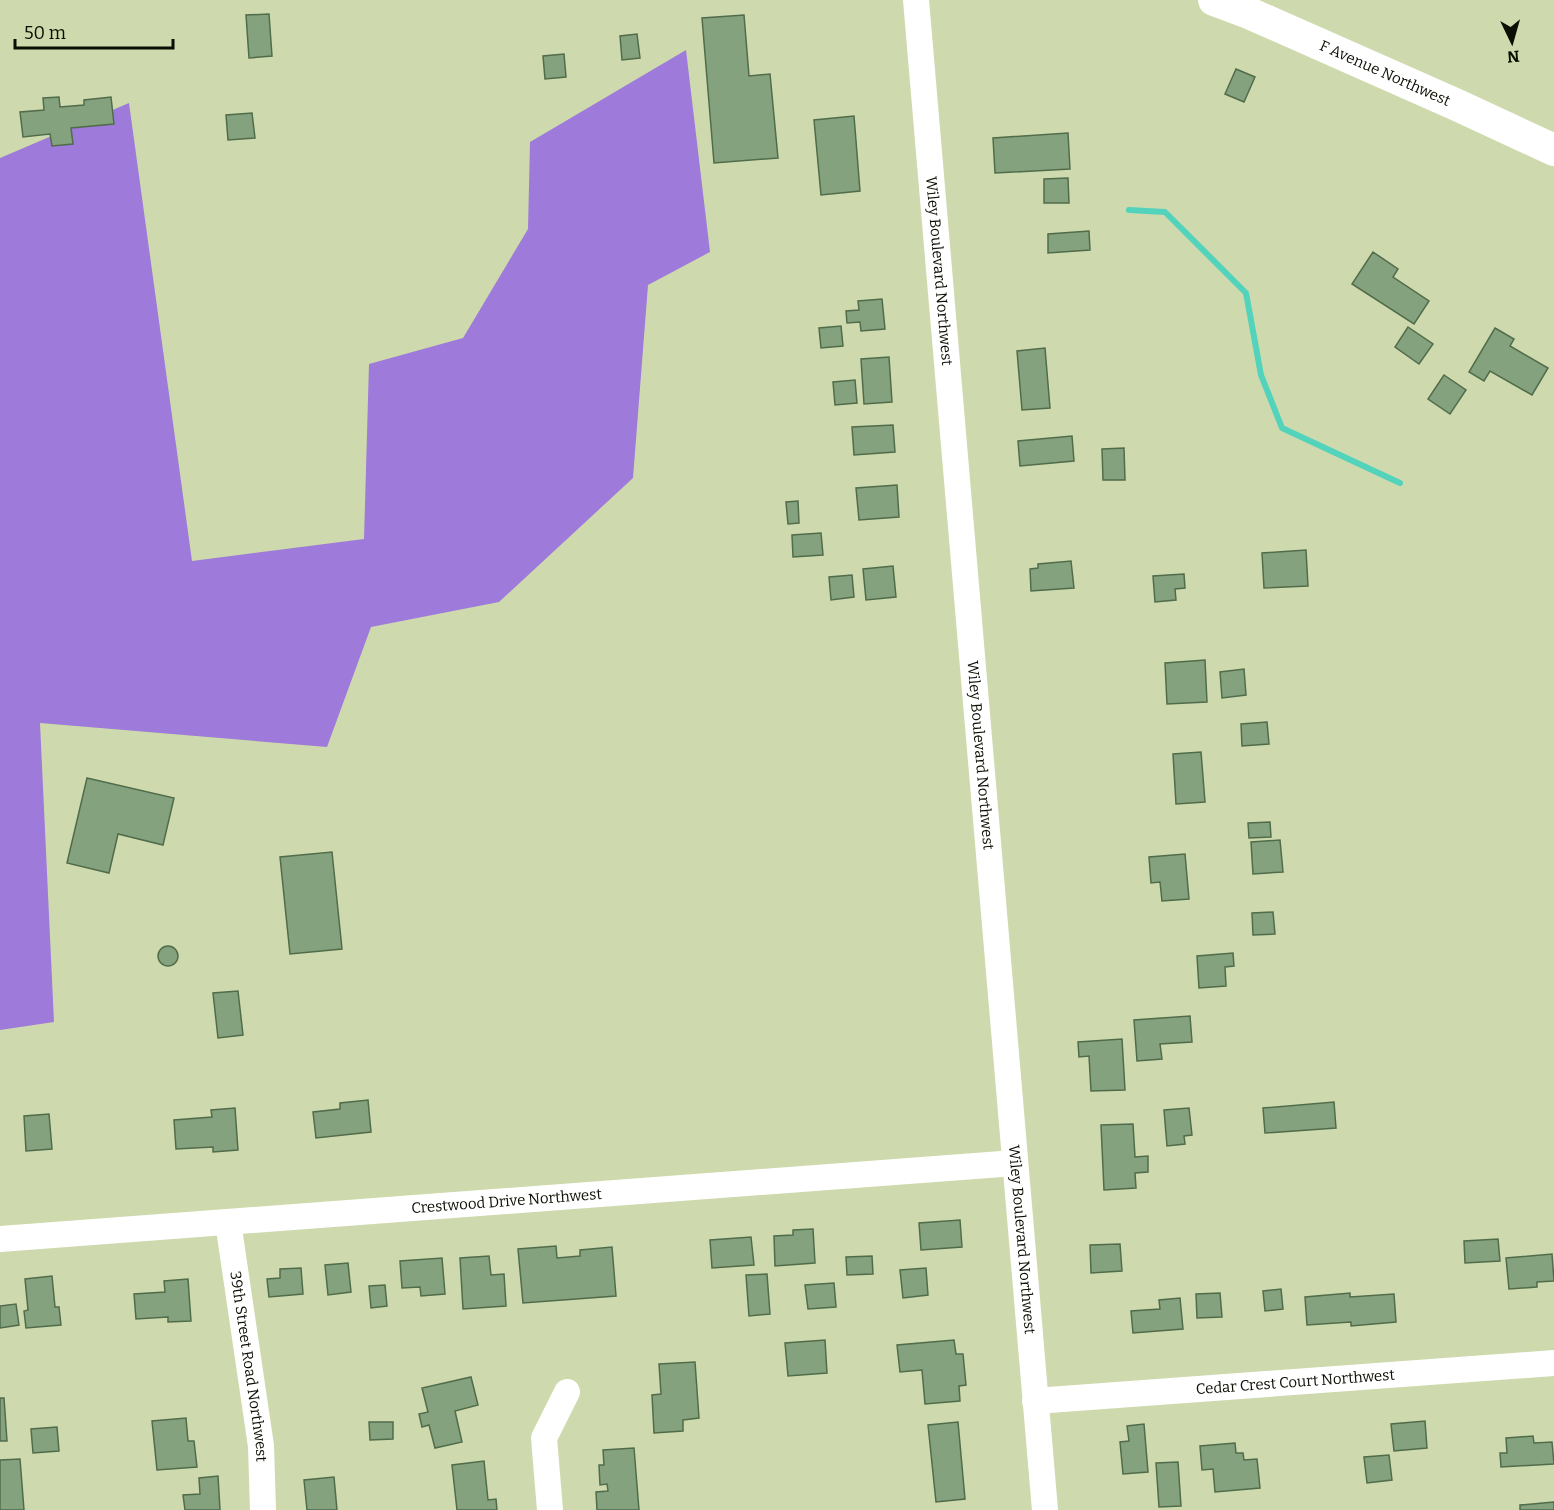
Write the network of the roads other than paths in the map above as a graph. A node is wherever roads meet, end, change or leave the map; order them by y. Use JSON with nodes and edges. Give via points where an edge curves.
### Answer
{"nodes":[{"id":1,"x":916,"y":0,"type":"edge"},
{"id":2,"x":1214,"y":0,"type":"edge"},
{"id":3,"x":1554,"y":150,"type":"edge"},
{"id":4,"x":1015,"y":1163,"type":"junction"},
{"id":5,"x":228,"y":1222,"type":"junction"},
{"id":6,"x":0,"y":1239,"type":"edge"},
{"id":7,"x":1554,"y":1363,"type":"edge"},
{"id":8,"x":567,"y":1392,"type":"dead end"},
{"id":9,"x":1035,"y":1401,"type":"junction"},
{"id":10,"x":263,"y":1510,"type":"edge"},
{"id":11,"x":550,"y":1510,"type":"edge"},
{"id":12,"x":1045,"y":1510,"type":"edge"}],
"edges":[{"from":1,"to":4,"type":"street","name":"Wiley Boulevard Northwest"},
{"from":2,"to":3,"type":"main road","name":"F Avenue Northwest"},
{"from":4,"to":5,"type":"street","name":"Crestwood Drive Northwest"},
{"from":4,"to":9,"type":"street","name":"Wiley Boulevard Northwest"},
{"from":5,"to":6,"type":"street","name":"Crestwood Drive Northwest"},
{"from":5,"to":10,"type":"street","name":"39th Street Road Northwest","via":[[261,1446]]},
{"from":7,"to":9,"type":"street","name":"Cedar Crest Court Northwest"},
{"from":8,"to":11,"type":"street","via":[[544,1438]]},
{"from":9,"to":12,"type":"street","name":"Wiley Boulevard Northwest"}]}
